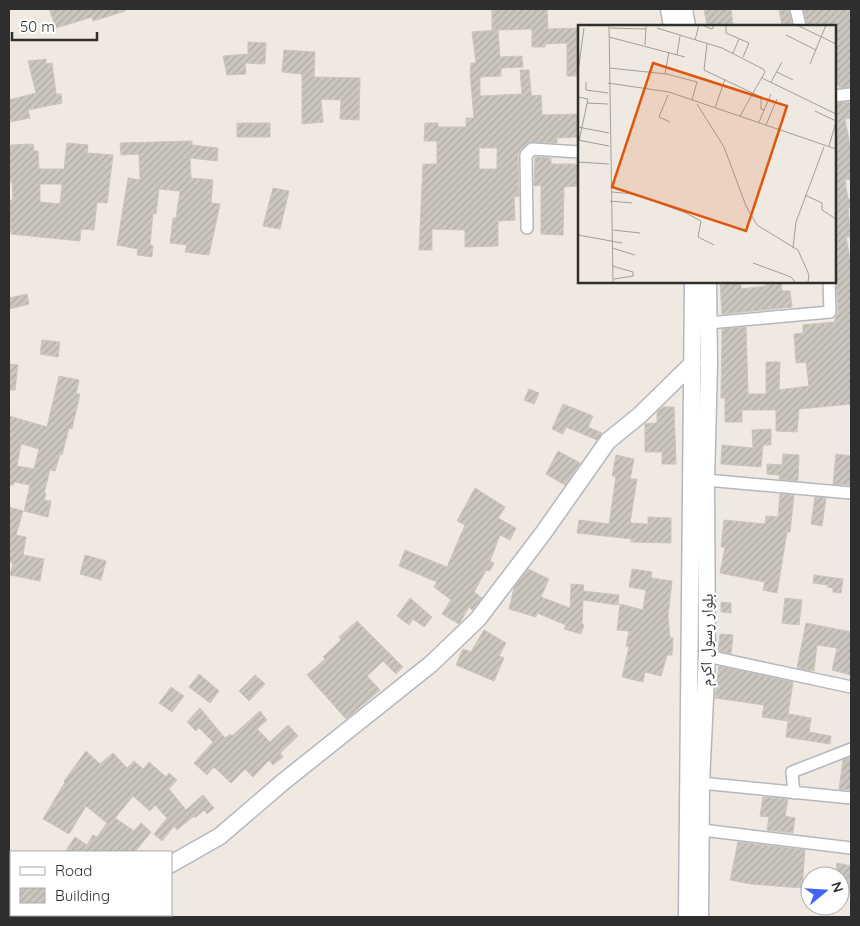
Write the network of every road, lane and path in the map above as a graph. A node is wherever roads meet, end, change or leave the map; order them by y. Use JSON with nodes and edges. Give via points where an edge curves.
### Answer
{"nodes":[{"id":1,"x":669,"y":9,"type":"edge"},
{"id":2,"x":684,"y":9,"type":"edge"},
{"id":3,"x":796,"y":9,"type":"edge"},
{"id":4,"x":672,"y":25,"type":"edge"},
{"id":5,"x":687,"y":25,"type":"edge"},
{"id":6,"x":800,"y":25,"type":"edge"},
{"id":7,"x":851,"y":94,"type":"edge"},
{"id":8,"x":835,"y":96,"type":"edge"},
{"id":9,"x":578,"y":152,"type":"edge"},
{"id":10,"x":527,"y":228,"type":"dead end"},
{"id":11,"x":692,"y":282,"type":"edge"},
{"id":12,"x":708,"y":282,"type":"edge"},
{"id":13,"x":830,"y":282,"type":"edge"},
{"id":14,"x":708,"y":323,"type":"junction"},
{"id":15,"x":701,"y":363,"type":"junction"},
{"id":16,"x":706,"y":480,"type":"junction"},
{"id":17,"x":851,"y":493,"type":"edge"},
{"id":18,"x":707,"y":656,"type":"junction"},
{"id":19,"x":851,"y":686,"type":"edge"},
{"id":20,"x":851,"y":749,"type":"edge"},
{"id":21,"x":701,"y":782,"type":"junction"},
{"id":22,"x":794,"y":792,"type":"junction"},
{"id":23,"x":851,"y":798,"type":"edge"},
{"id":24,"x":702,"y":830,"type":"junction"},
{"id":25,"x":851,"y":848,"type":"edge"},
{"id":26,"x":172,"y":863,"type":"edge"},
{"id":27,"x":687,"y":917,"type":"edge"},
{"id":28,"x":700,"y":917,"type":"edge"}],
"edges":[{"from":1,"to":4,"type":"main road"},
{"from":2,"to":5,"type":"main road"},
{"from":3,"to":6,"type":"street"},
{"from":7,"to":8,"type":"street"},
{"from":9,"to":10,"type":"street","via":[[532,149],[526,155]]},
{"from":11,"to":15,"type":"main road","name":"بلوار رسول اکرم"},
{"from":12,"to":14,"type":"main road","name":"بلوار رسول اکرم"},
{"from":13,"to":14,"type":"street","via":[[830,312]]},
{"from":14,"to":15,"type":"main road","name":"بلوار رسول اکرم"},
{"from":15,"to":16,"type":"main road","name":"بلوار رسول اکرم"},
{"from":15,"to":26,"type":"main road","via":[[608,440],[544,532],[471,625],[431,664],[220,836]]},
{"from":15,"to":27,"type":"main road","name":"بلوار رسول اکرم"},
{"from":16,"to":17,"type":"street"},
{"from":16,"to":18,"type":"main road","name":"بلوار رسول اکرم"},
{"from":18,"to":19,"type":"street"},
{"from":18,"to":21,"type":"main road","name":"بلوار رسول اکرم"},
{"from":20,"to":22,"type":"street","via":[[792,772]]},
{"from":21,"to":22,"type":"street"},
{"from":21,"to":24,"type":"main road","name":"بلوار رسول اکرم"},
{"from":22,"to":23,"type":"street"},
{"from":24,"to":25,"type":"street"},
{"from":24,"to":28,"type":"main road","name":"بلوار رسول اکرم"}]}
